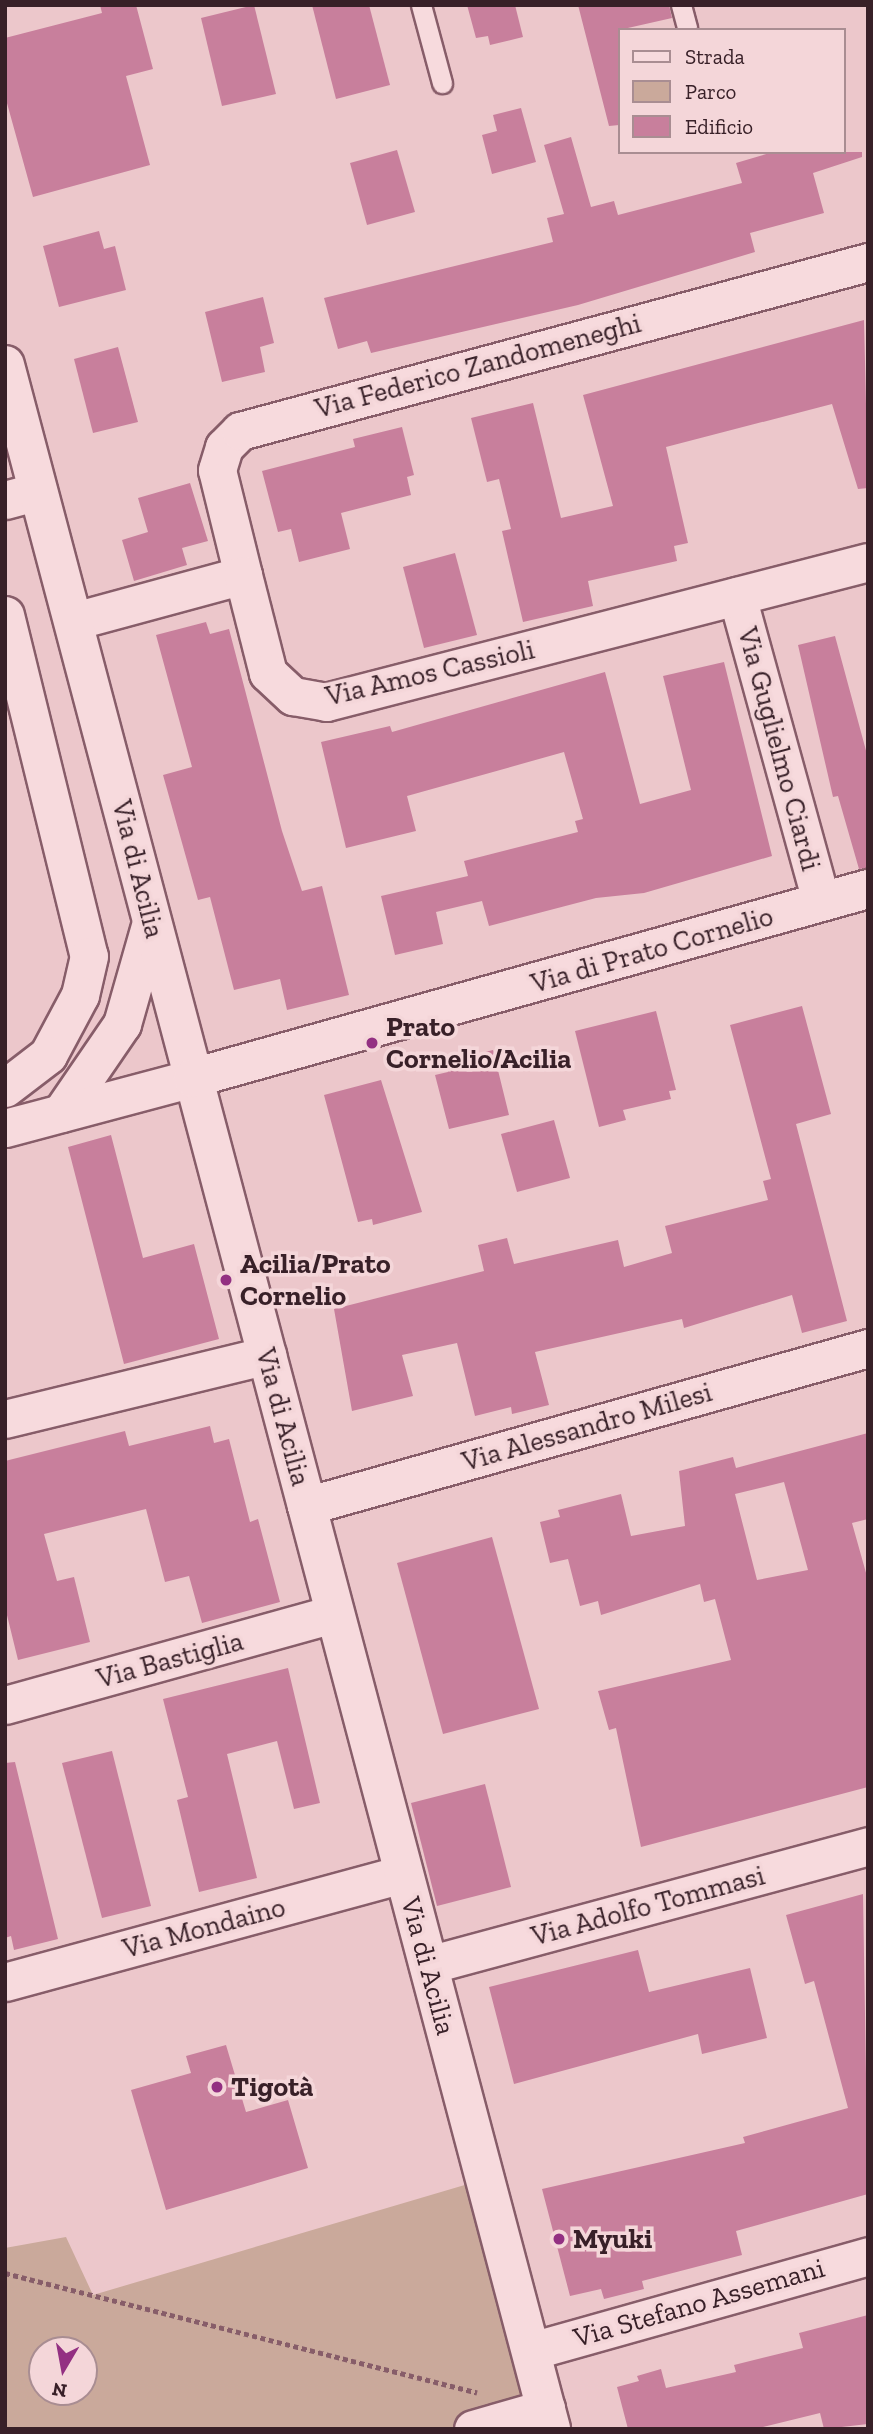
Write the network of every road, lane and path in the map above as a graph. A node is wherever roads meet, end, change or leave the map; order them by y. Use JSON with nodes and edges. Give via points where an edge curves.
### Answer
{"nodes":[{"id":1,"x":421,"y":5,"type":"edge"},
{"id":2,"x":681,"y":5,"type":"edge"},
{"id":3,"x":687,"y":28,"type":"dead end"},
{"id":4,"x":442,"y":83,"type":"dead end"},
{"id":5,"x":868,"y":262,"type":"edge"},
{"id":6,"x":5,"y":365,"type":"edge"},
{"id":7,"x":22,"y":496,"type":"edge"},
{"id":8,"x":868,"y":562,"type":"edge"},
{"id":9,"x":243,"y":575,"type":"junction"},
{"id":10,"x":737,"y":596,"type":"junction"},
{"id":11,"x":5,"y":615,"type":"edge"},
{"id":12,"x":74,"y":621,"type":"junction"},
{"id":13,"x":12,"y":670,"type":"edge"},
{"id":14,"x":868,"y":889,"type":"edge"},
{"id":15,"x":821,"y":902,"type":"junction"},
{"id":16,"x":151,"y":922,"type":"junction"},
{"id":17,"x":193,"y":1078,"type":"junction"},
{"id":18,"x":5,"y":1088,"type":"edge"},
{"id":19,"x":61,"y":1113,"type":"junction"},
{"id":20,"x":5,"y":1128,"type":"edge"},
{"id":21,"x":868,"y":1348,"type":"edge"},
{"id":22,"x":267,"y":1355,"type":"junction"},
{"id":23,"x":5,"y":1419,"type":"edge"},
{"id":24,"x":306,"y":1506,"type":"junction"},
{"id":25,"x":334,"y":1614,"type":"junction"},
{"id":26,"x":5,"y":1705,"type":"edge"},
{"id":27,"x":868,"y":1846,"type":"edge"},
{"id":28,"x":402,"y":1874,"type":"junction"},
{"id":29,"x":428,"y":1965,"type":"junction"},
{"id":30,"x":5,"y":1982,"type":"edge"},
{"id":31,"x":868,"y":2256,"type":"edge"},
{"id":32,"x":5,"y":2273,"type":"edge"},
{"id":33,"x":531,"y":2351,"type":"junction"},
{"id":34,"x":536,"y":2418,"type":"edge"},
{"id":35,"x":473,"y":2429,"type":"edge"}],
"edges":[{"from":1,"to":4,"type":"lane"},
{"from":2,"to":3,"type":"lane"},
{"from":5,"to":9,"type":"street","name":"Via Federico Zandomeneghi","via":[[240,431],[224,447],[217,470]]},
{"from":6,"to":7,"type":"street","name":"Via di Acilia"},
{"from":7,"to":12,"type":"street","name":"Via di Acilia"},
{"from":8,"to":10,"type":"street","name":"Via Amos Cassioli"},
{"from":9,"to":10,"type":"street","name":"Via Amos Cassioli","via":[[268,673],[284,690],[315,702]]},
{"from":9,"to":12,"type":"street"},
{"from":10,"to":15,"type":"street","name":"Via Guglielmo Ciardi"},
{"from":11,"to":13,"type":"street"},
{"from":12,"to":16,"type":"street","name":"Via di Acilia"},
{"from":13,"to":18,"type":"street","via":[[89,956],[80,995],[48,1055]]},
{"from":14,"to":15,"type":"street","name":"Via di Prato Cornelio"},
{"from":15,"to":17,"type":"street","name":"Via di Prato Cornelio"},
{"from":16,"to":17,"type":"street","name":"Via di Acilia"},
{"from":16,"to":19,"type":"street","via":[[122,1024]]},
{"from":17,"to":19,"type":"street"},
{"from":17,"to":22,"type":"street","name":"Via di Acilia"},
{"from":19,"to":20,"type":"street"},
{"from":21,"to":24,"type":"street","name":"Via Alessandro Milesi"},
{"from":22,"to":23,"type":"street"},
{"from":22,"to":24,"type":"street","name":"Via di Acilia"},
{"from":24,"to":25,"type":"street","name":"Via di Acilia"},
{"from":25,"to":26,"type":"street","name":"Via Bastiglia"},
{"from":25,"to":28,"type":"street","name":"Via di Acilia"},
{"from":27,"to":29,"type":"street","name":"Via Adolfo Tommasi"},
{"from":28,"to":29,"type":"street","name":"Via di Acilia"},
{"from":28,"to":30,"type":"street","name":"Via Mondaino"},
{"from":29,"to":33,"type":"street","name":"Via di Acilia"},
{"from":31,"to":33,"type":"street","name":"Via Stefano Assemani"},
{"from":32,"to":34,"type":"path","via":[[477,2392]]},
{"from":33,"to":34,"type":"street","name":"Via di Acilia"},
{"from":34,"to":35,"type":"street"}]}
